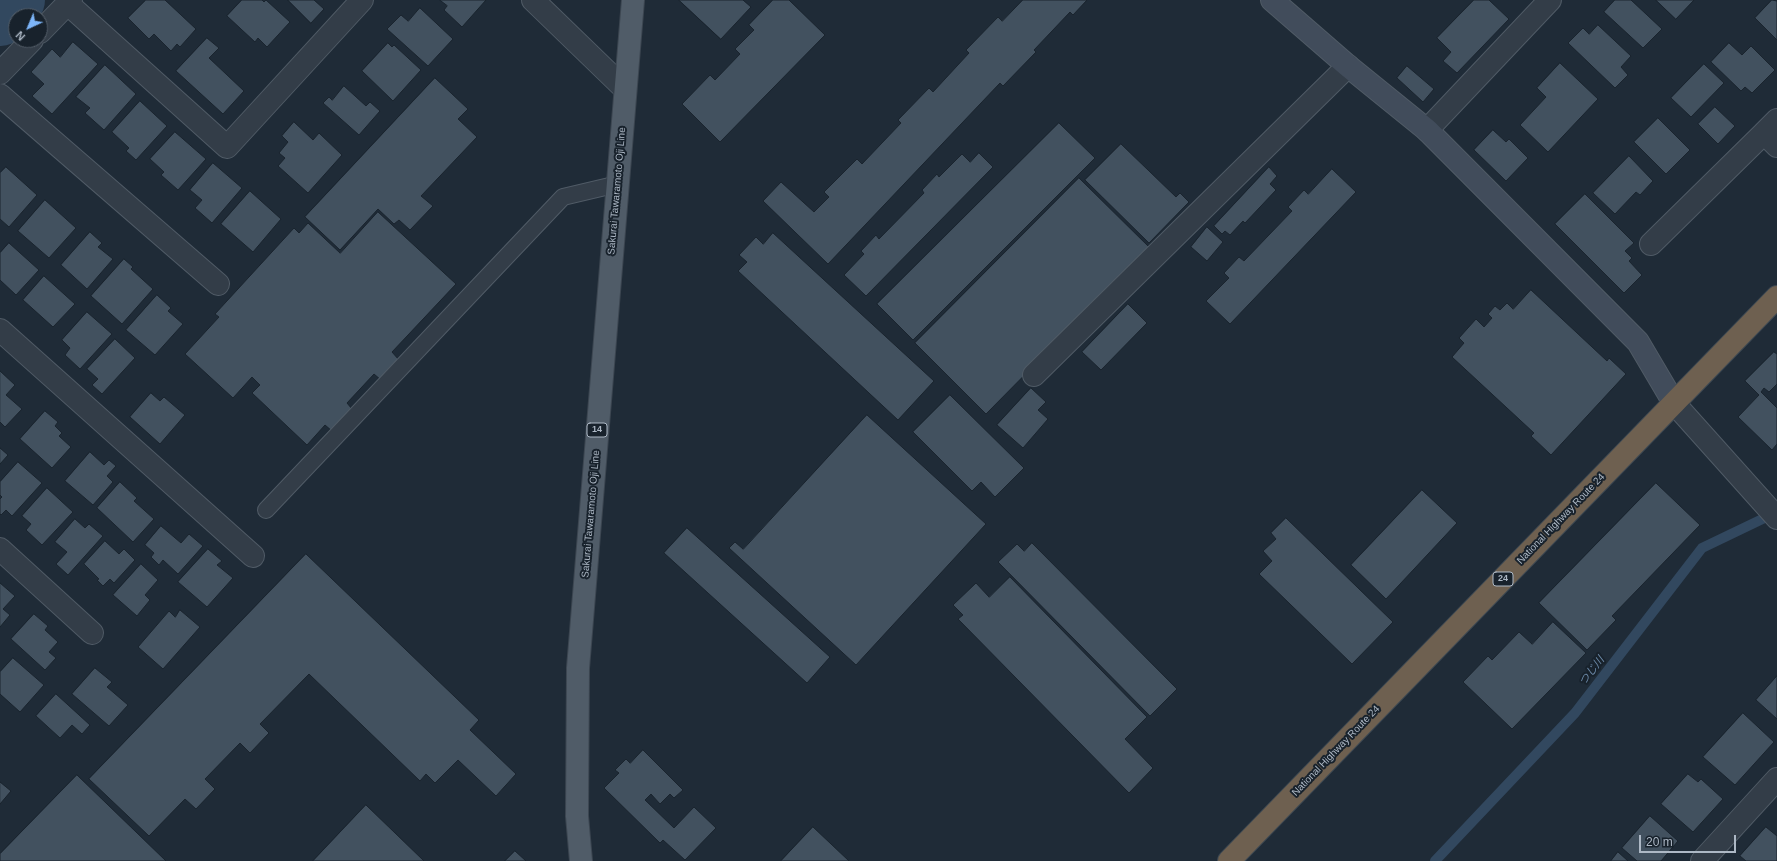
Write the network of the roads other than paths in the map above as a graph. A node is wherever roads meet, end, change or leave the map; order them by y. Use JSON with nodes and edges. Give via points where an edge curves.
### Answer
{"nodes":[{"id":1,"x":362,"y":0,"type":"edge"},
{"id":2,"x":533,"y":0,"type":"edge"},
{"id":3,"x":633,"y":0,"type":"edge"},
{"id":4,"x":1272,"y":0,"type":"edge"},
{"id":5,"x":1550,"y":0,"type":"edge"},
{"id":6,"x":69,"y":2,"type":"edge"},
{"id":7,"x":48,"y":24,"type":"edge"},
{"id":8,"x":24,"y":48,"type":"edge"},
{"id":9,"x":1348,"y":66,"type":"junction"},
{"id":10,"x":0,"y":73,"type":"edge"},
{"id":11,"x":625,"y":89,"type":"junction"},
{"id":12,"x":0,"y":95,"type":"edge"},
{"id":13,"x":1427,"y":130,"type":"junction"},
{"id":14,"x":1773,"y":133,"type":"edge"},
{"id":15,"x":618,"y":184,"type":"junction"},
{"id":16,"x":1651,"y":244,"type":"dead end"},
{"id":17,"x":218,"y":284,"type":"dead end"},
{"id":18,"x":1777,"y":298,"type":"edge"},
{"id":19,"x":0,"y":330,"type":"edge"},
{"id":20,"x":1034,"y":375,"type":"dead end"},
{"id":21,"x":1674,"y":403,"type":"junction"},
{"id":22,"x":266,"y":510,"type":"dead end"},
{"id":23,"x":1777,"y":518,"type":"edge"},
{"id":24,"x":0,"y":549,"type":"edge"},
{"id":25,"x":253,"y":556,"type":"dead end"},
{"id":26,"x":92,"y":633,"type":"dead end"},
{"id":27,"x":1777,"y":779,"type":"edge"},
{"id":28,"x":581,"y":861,"type":"edge"},
{"id":29,"x":1229,"y":861,"type":"edge"},
{"id":30,"x":1702,"y":861,"type":"edge"}],
"edges":[{"from":1,"to":6,"type":"street","via":[[227,147]]},
{"from":2,"to":11,"type":"street"},
{"from":3,"to":11,"type":"main road","name":"Sakurai Tawaramoto Oji Line","number":"14"},
{"from":4,"to":9,"type":"street"},
{"from":5,"to":13,"type":"street"},
{"from":6,"to":7,"type":"street"},
{"from":8,"to":10,"type":"street"},
{"from":9,"to":13,"type":"street"},
{"from":9,"to":20,"type":"street"},
{"from":11,"to":15,"type":"main road","name":"Sakurai Tawaramoto Oji Line","number":"14"},
{"from":12,"to":17,"type":"street"},
{"from":13,"to":21,"type":"street","via":[[1638,342]]},
{"from":14,"to":16,"type":"street"},
{"from":15,"to":22,"type":"lane","via":[[563,197]]},
{"from":15,"to":28,"type":"main road","name":"Sakurai Tawaramoto Oji Line","number":"14","via":[[578,668],[577,816]]},
{"from":18,"to":21,"type":"highway","name":"National Highway Route 24","number":"24"},
{"from":19,"to":25,"type":"street"},
{"from":21,"to":23,"type":"street"},
{"from":21,"to":29,"type":"highway","name":"National Highway Route 24","number":"24"},
{"from":24,"to":26,"type":"street"},
{"from":27,"to":30,"type":"street"}]}
